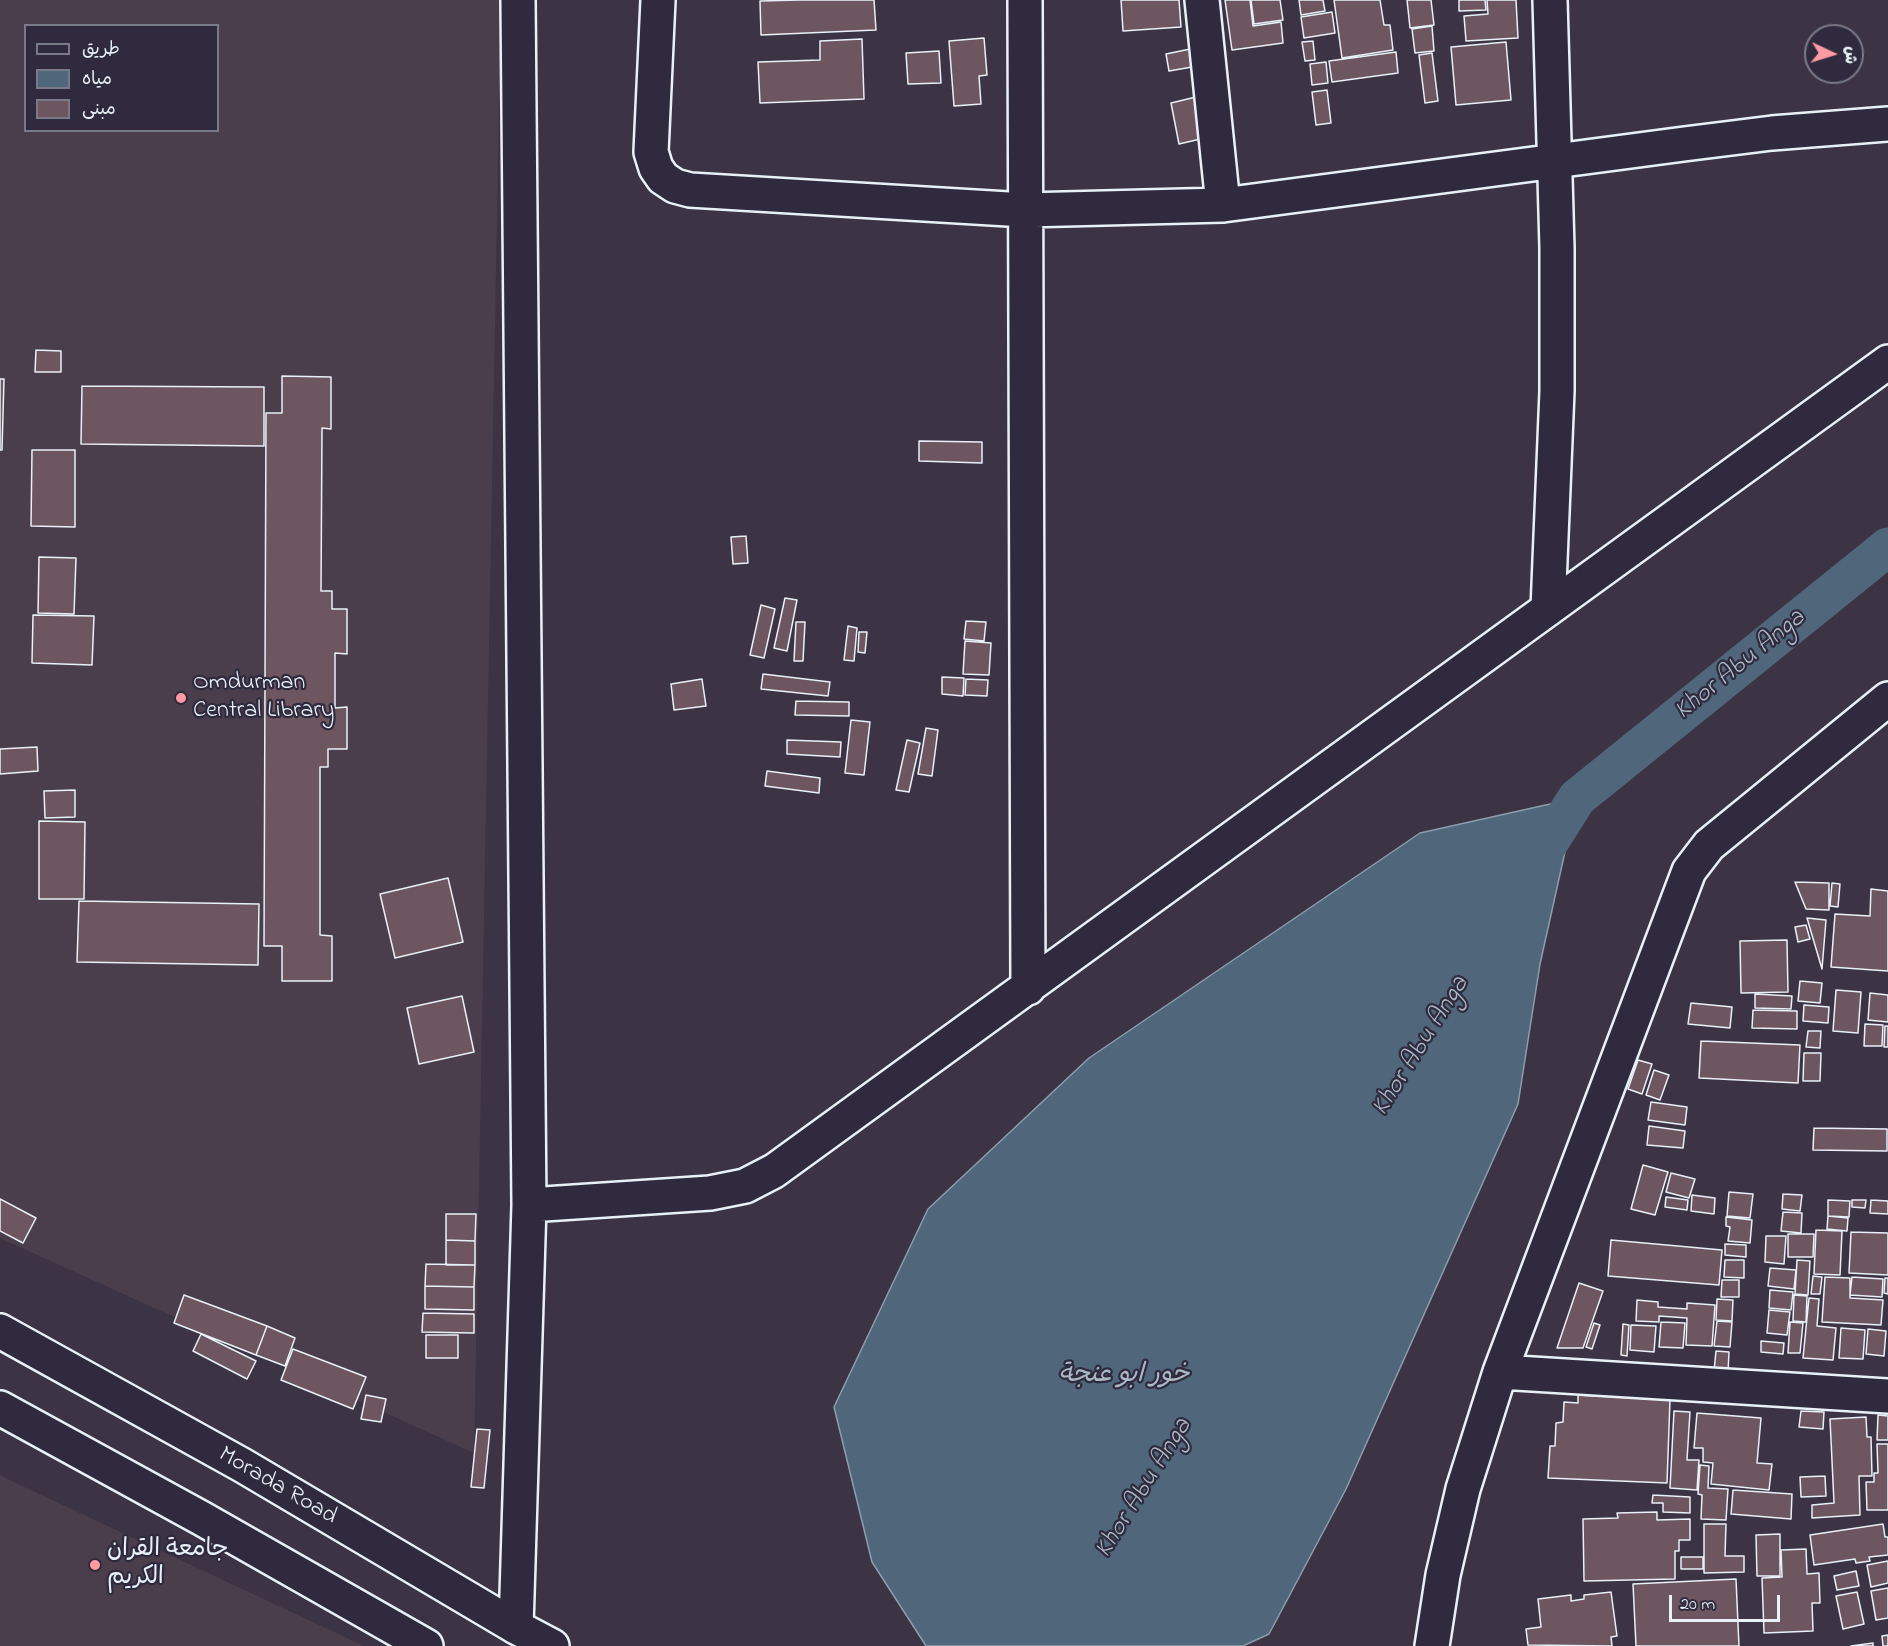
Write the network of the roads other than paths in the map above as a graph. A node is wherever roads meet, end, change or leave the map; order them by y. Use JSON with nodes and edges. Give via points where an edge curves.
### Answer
{"nodes":[{"id":1,"x":518,"y":0,"type":"edge"},
{"id":2,"x":658,"y":0,"type":"edge"},
{"id":3,"x":1025,"y":0,"type":"edge"},
{"id":4,"x":1202,"y":0,"type":"edge"},
{"id":5,"x":1550,"y":0,"type":"edge"},
{"id":6,"x":1888,"y":124,"type":"edge"},
{"id":7,"x":1554,"y":162,"type":"junction"},
{"id":8,"x":1223,"y":205,"type":"junction"},
{"id":9,"x":1025,"y":210,"type":"junction"},
{"id":10,"x":1888,"y":362,"type":"edge"},
{"id":11,"x":1548,"y":609,"type":"junction"},
{"id":12,"x":1888,"y":699,"type":"edge"},
{"id":13,"x":1028,"y":988,"type":"junction"},
{"id":14,"x":529,"y":1204,"type":"junction"},
{"id":15,"x":0,"y":1331,"type":"edge"},
{"id":16,"x":1500,"y":1372,"type":"junction"},
{"id":17,"x":1888,"y":1396,"type":"edge"},
{"id":18,"x":0,"y":1408,"type":"edge"},
{"id":19,"x":516,"y":1627,"type":"junction"},
{"id":20,"x":426,"y":1646,"type":"edge"},
{"id":21,"x":552,"y":1646,"type":"edge"},
{"id":22,"x":1432,"y":1646,"type":"edge"}],
"edges":[{"from":1,"to":14,"type":"street"},
{"from":2,"to":9,"type":"street","via":[[651,152],[663,178],[675,186]]},
{"from":3,"to":9,"type":"street"},
{"from":4,"to":8,"type":"street"},
{"from":5,"to":7,"type":"street"},
{"from":6,"to":7,"type":"street","via":[[1772,133]]},
{"from":7,"to":8,"type":"street"},
{"from":7,"to":11,"type":"street","via":[[1557,391]]},
{"from":8,"to":9,"type":"street"},
{"from":9,"to":13,"type":"street"},
{"from":10,"to":11,"type":"street"},
{"from":11,"to":13,"type":"street"},
{"from":12,"to":16,"type":"street","via":[[1710,845],[1689,871]]},
{"from":13,"to":14,"type":"street","via":[[798,1155],[745,1186],[710,1193]]},
{"from":14,"to":19,"type":"street"},
{"from":15,"to":19,"type":"street","name":"Morada Road","via":[[242,1465]]},
{"from":16,"to":17,"type":"street"},
{"from":16,"to":22,"type":"street","via":[[1463,1489]]},
{"from":18,"to":20,"type":"street"},
{"from":19,"to":21,"type":"street","name":"Morada Road"}]}
